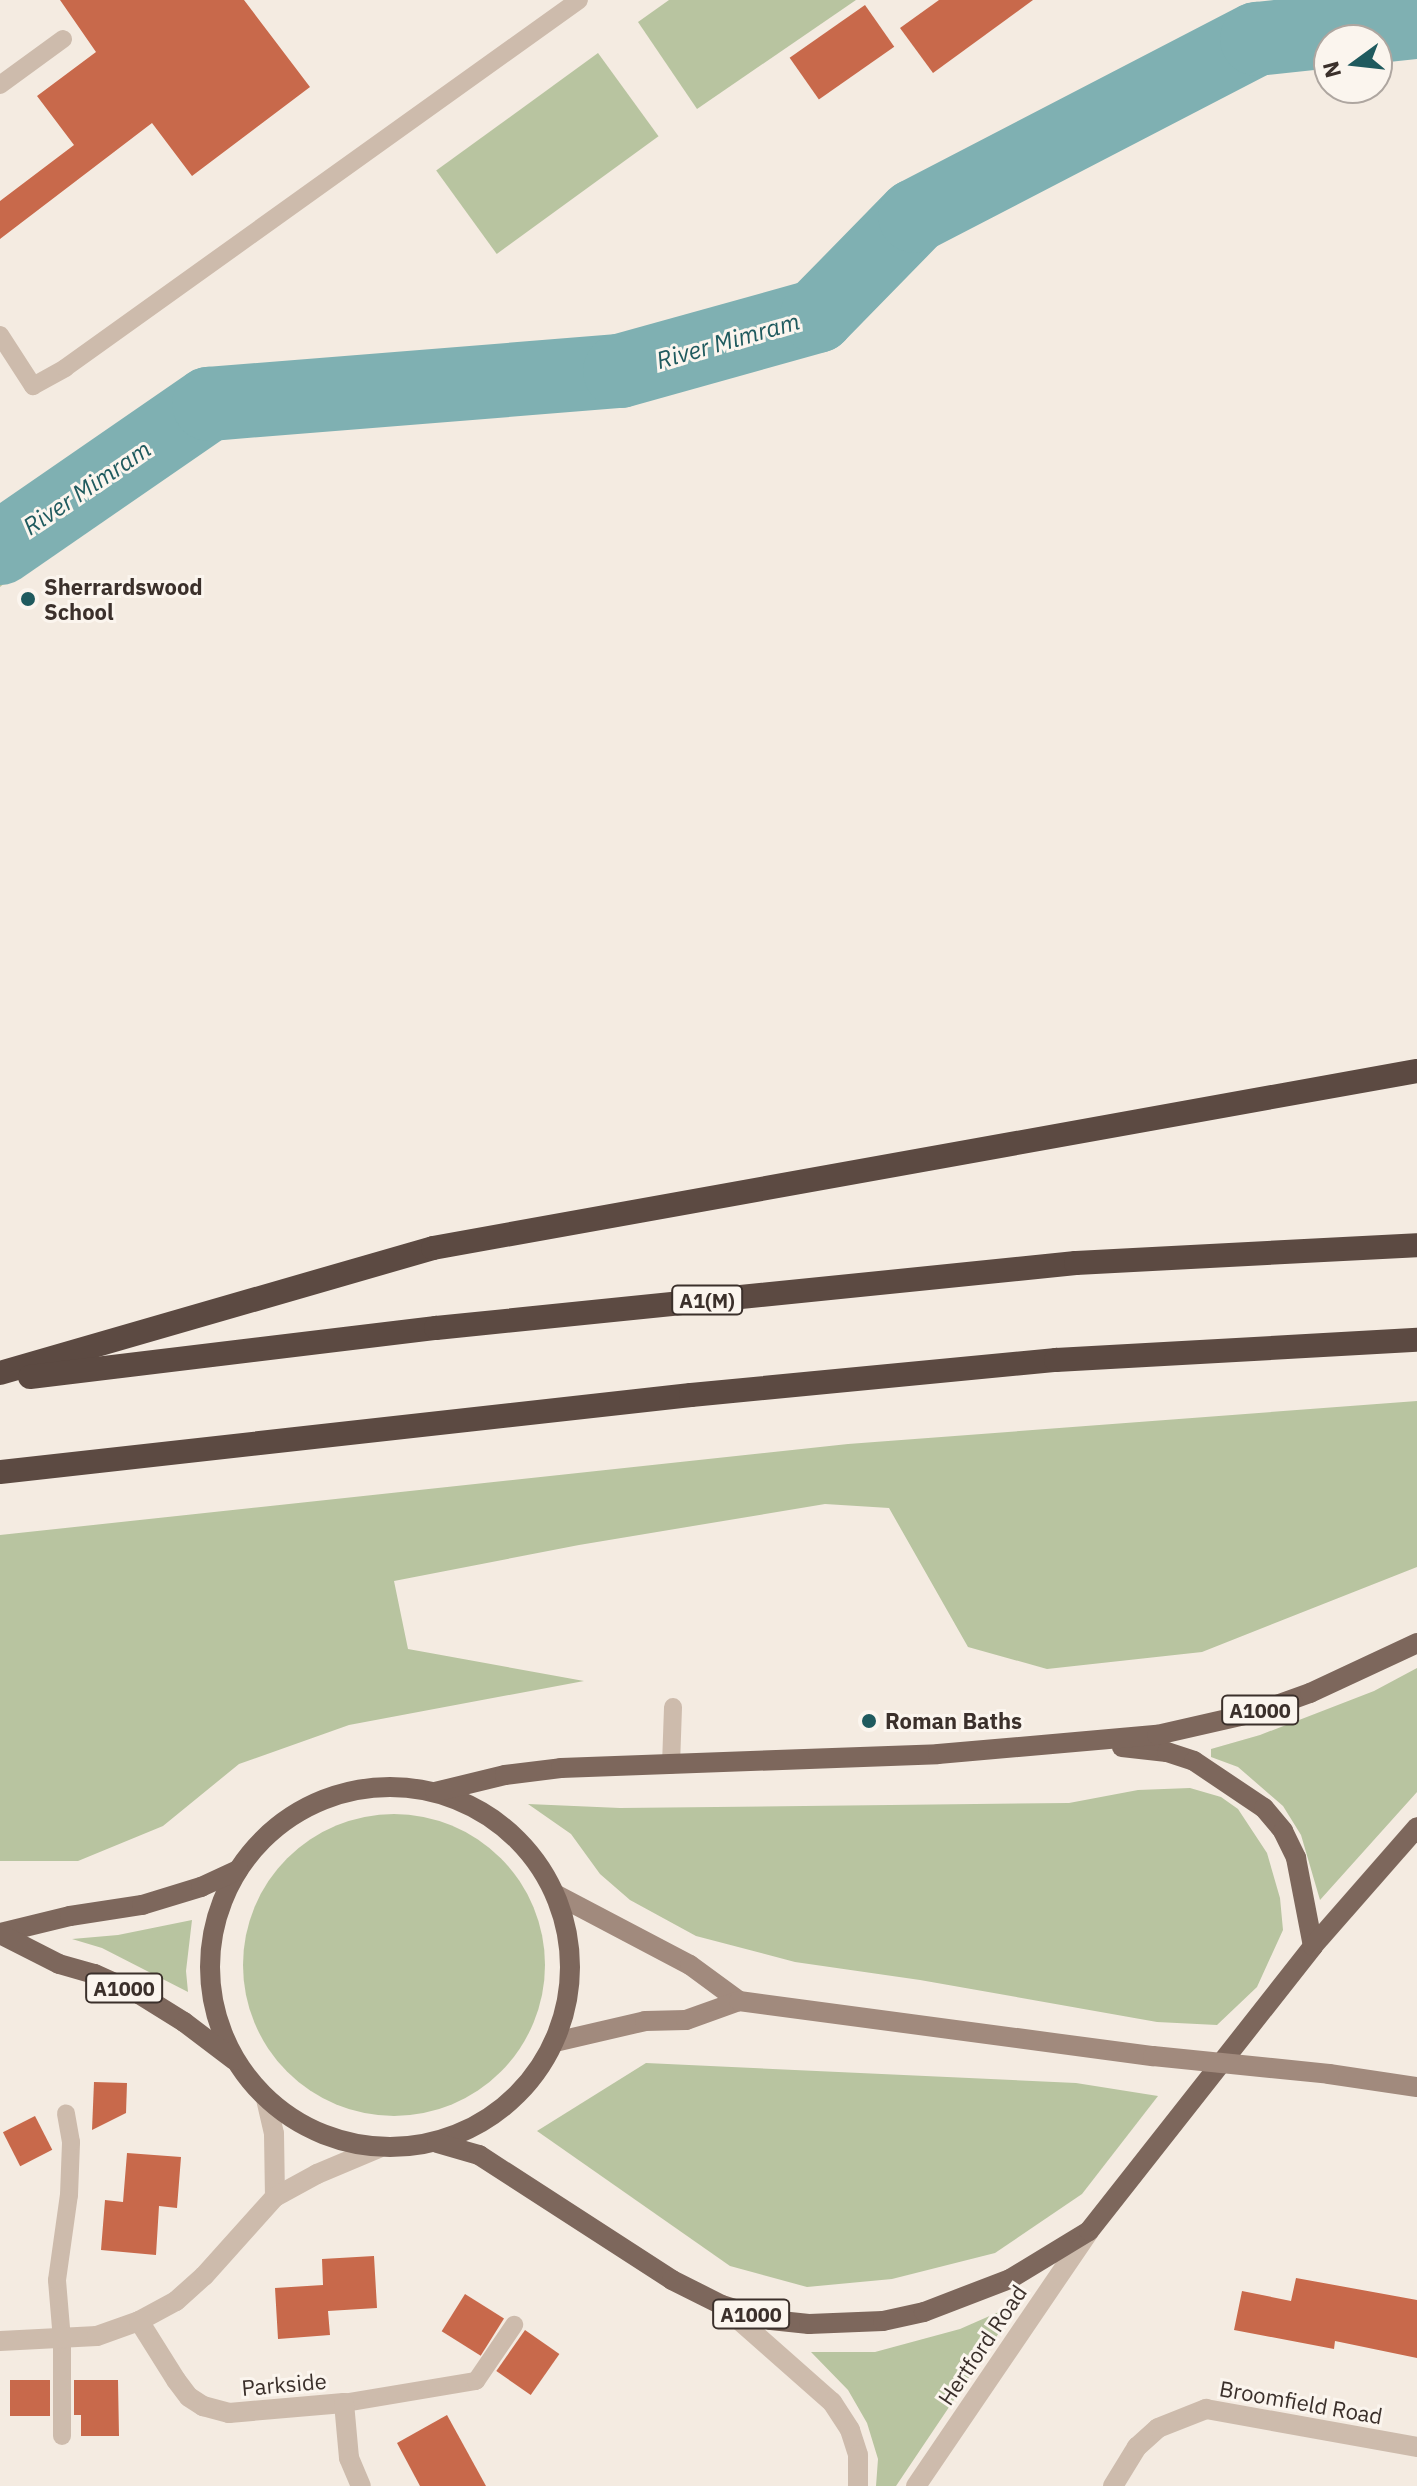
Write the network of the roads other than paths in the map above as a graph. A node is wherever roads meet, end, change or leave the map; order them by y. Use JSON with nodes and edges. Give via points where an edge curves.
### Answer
{"nodes":[{"id":1,"x":579,"y":0,"type":"edge"},
{"id":2,"x":63,"y":39,"type":"dead end"},
{"id":3,"x":0,"y":85,"type":"edge"},
{"id":4,"x":0,"y":335,"type":"edge"},
{"id":5,"x":1417,"y":1071,"type":"edge"},
{"id":6,"x":1417,"y":1245,"type":"edge"},
{"id":7,"x":1417,"y":1340,"type":"edge"},
{"id":8,"x":0,"y":1373,"type":"edge"},
{"id":9,"x":0,"y":1380,"type":"edge"},
{"id":10,"x":0,"y":1472,"type":"edge"},
{"id":11,"x":1417,"y":1643,"type":"edge"},
{"id":12,"x":673,"y":1707,"type":"dead end"},
{"id":13,"x":1093,"y":1743,"type":"junction"},
{"id":14,"x":671,"y":1765,"type":"junction"},
{"id":15,"x":435,"y":1792,"type":"junction"},
{"id":16,"x":1417,"y":1827,"type":"edge"},
{"id":17,"x":238,"y":1870,"type":"junction"},
{"id":18,"x":557,"y":1895,"type":"junction"},
{"id":19,"x":0,"y":1934,"type":"edge"},
{"id":20,"x":1313,"y":1946,"type":"junction"},
{"id":21,"x":739,"y":2001,"type":"junction"},
{"id":22,"x":555,"y":2042,"type":"junction"},
{"id":23,"x":237,"y":2063,"type":"junction"},
{"id":24,"x":1417,"y":2087,"type":"edge"},
{"id":25,"x":266,"y":2099,"type":"junction"},
{"id":26,"x":66,"y":2113,"type":"dead end"},
{"id":27,"x":437,"y":2143,"type":"junction"},
{"id":28,"x":379,"y":2148,"type":"junction"},
{"id":29,"x":275,"y":2197,"type":"junction"},
{"id":30,"x":1089,"y":2231,"type":"junction"},
{"id":31,"x":722,"y":2305,"type":"junction"},
{"id":32,"x":139,"y":2321,"type":"junction"},
{"id":33,"x":514,"y":2325,"type":"dead end"},
{"id":34,"x":62,"y":2340,"type":"junction"},
{"id":35,"x":0,"y":2341,"type":"edge"},
{"id":36,"x":344,"y":2403,"type":"junction"},
{"id":37,"x":62,"y":2436,"type":"dead end"},
{"id":38,"x":1417,"y":2447,"type":"edge"},
{"id":39,"x":361,"y":2486,"type":"edge"},
{"id":40,"x":858,"y":2486,"type":"edge"},
{"id":41,"x":916,"y":2486,"type":"edge"},
{"id":42,"x":1113,"y":2486,"type":"edge"}],
"edges":[{"from":1,"to":4,"type":"lane","via":[[65,368],[33,386]]},
{"from":2,"to":3,"type":"lane"},
{"from":5,"to":8,"type":"highway","via":[[433,1248]]},
{"from":6,"to":9,"type":"highway","number":"A1(M)","via":[[1076,1263],[436,1328]]},
{"from":7,"to":10,"type":"highway","via":[[1040,1362]]},
{"from":11,"to":13,"type":"main road","number":"A1000","via":[[1254,1713]]},
{"from":12,"to":14,"type":"lane"},
{"from":13,"to":14,"type":"main road","number":"A1000"},
{"from":13,"to":20,"type":"main road","number":"A1000","via":[[1167,1752],[1194,1761],[1264,1808],[1296,1858]]},
{"from":14,"to":15,"type":"main road","number":"A1000","via":[[561,1768]]},
{"from":15,"to":17,"type":"main road","via":[[360,1788],[324,1799],[290,1816]]},
{"from":15,"to":18,"type":"main road","via":[[500,1824],[525,1846]]},
{"from":16,"to":20,"type":"main road","number":"A1000"},
{"from":17,"to":19,"type":"main road","number":"A1000","via":[[142,1905]]},
{"from":17,"to":23,"type":"main road","via":[[217,1916],[210,1966],[216,2016]]},
{"from":18,"to":21,"type":"main road","via":[[690,1965]]},
{"from":18,"to":22,"type":"main road","via":[[568,1937],[569,1971]]},
{"from":19,"to":23,"type":"main road","number":"A1000","via":[[59,1964],[139,1994]]},
{"from":20,"to":30,"type":"main road","number":"A1000"},
{"from":21,"to":22,"type":"main road","via":[[686,2020],[645,2021]]},
{"from":21,"to":24,"type":"main road","bridge":true},
{"from":22,"to":27,"type":"main road","via":[[512,2102],[477,2127]]},
{"from":23,"to":25,"type":"main road"},
{"from":25,"to":28,"type":"main road","via":[[318,2133]]},
{"from":25,"to":29,"type":"street","via":[[274,2134]]},
{"from":26,"to":34,"type":"lane","via":[[69,2195],[57,2280]]},
{"from":27,"to":28,"type":"main road"},
{"from":27,"to":31,"type":"main road","number":"A1000","via":[[479,2155],[672,2280]]},
{"from":28,"to":29,"type":"street"},
{"from":29,"to":32,"type":"street","via":[[204,2276],[176,2301]]},
{"from":30,"to":31,"type":"main road","number":"A1000","via":[[1010,2279],[924,2312],[883,2321],[771,2320]]},
{"from":30,"to":41,"type":"street","name":"Hertford Road"},
{"from":31,"to":40,"type":"street","via":[[832,2402],[858,2455]]},
{"from":32,"to":34,"type":"street","via":[[97,2336]]},
{"from":32,"to":36,"type":"street","name":"Parkside","via":[[176,2380],[203,2406],[229,2413]]},
{"from":33,"to":36,"type":"lane","via":[[476,2381]]},
{"from":34,"to":35,"type":"street"},
{"from":34,"to":37,"type":"lane"},
{"from":36,"to":39,"type":"street","name":"Parkside","via":[[349,2458]]},
{"from":38,"to":42,"type":"street","name":"Broomfield Road","via":[[1206,2409],[1158,2428],[1137,2447]]}]}
